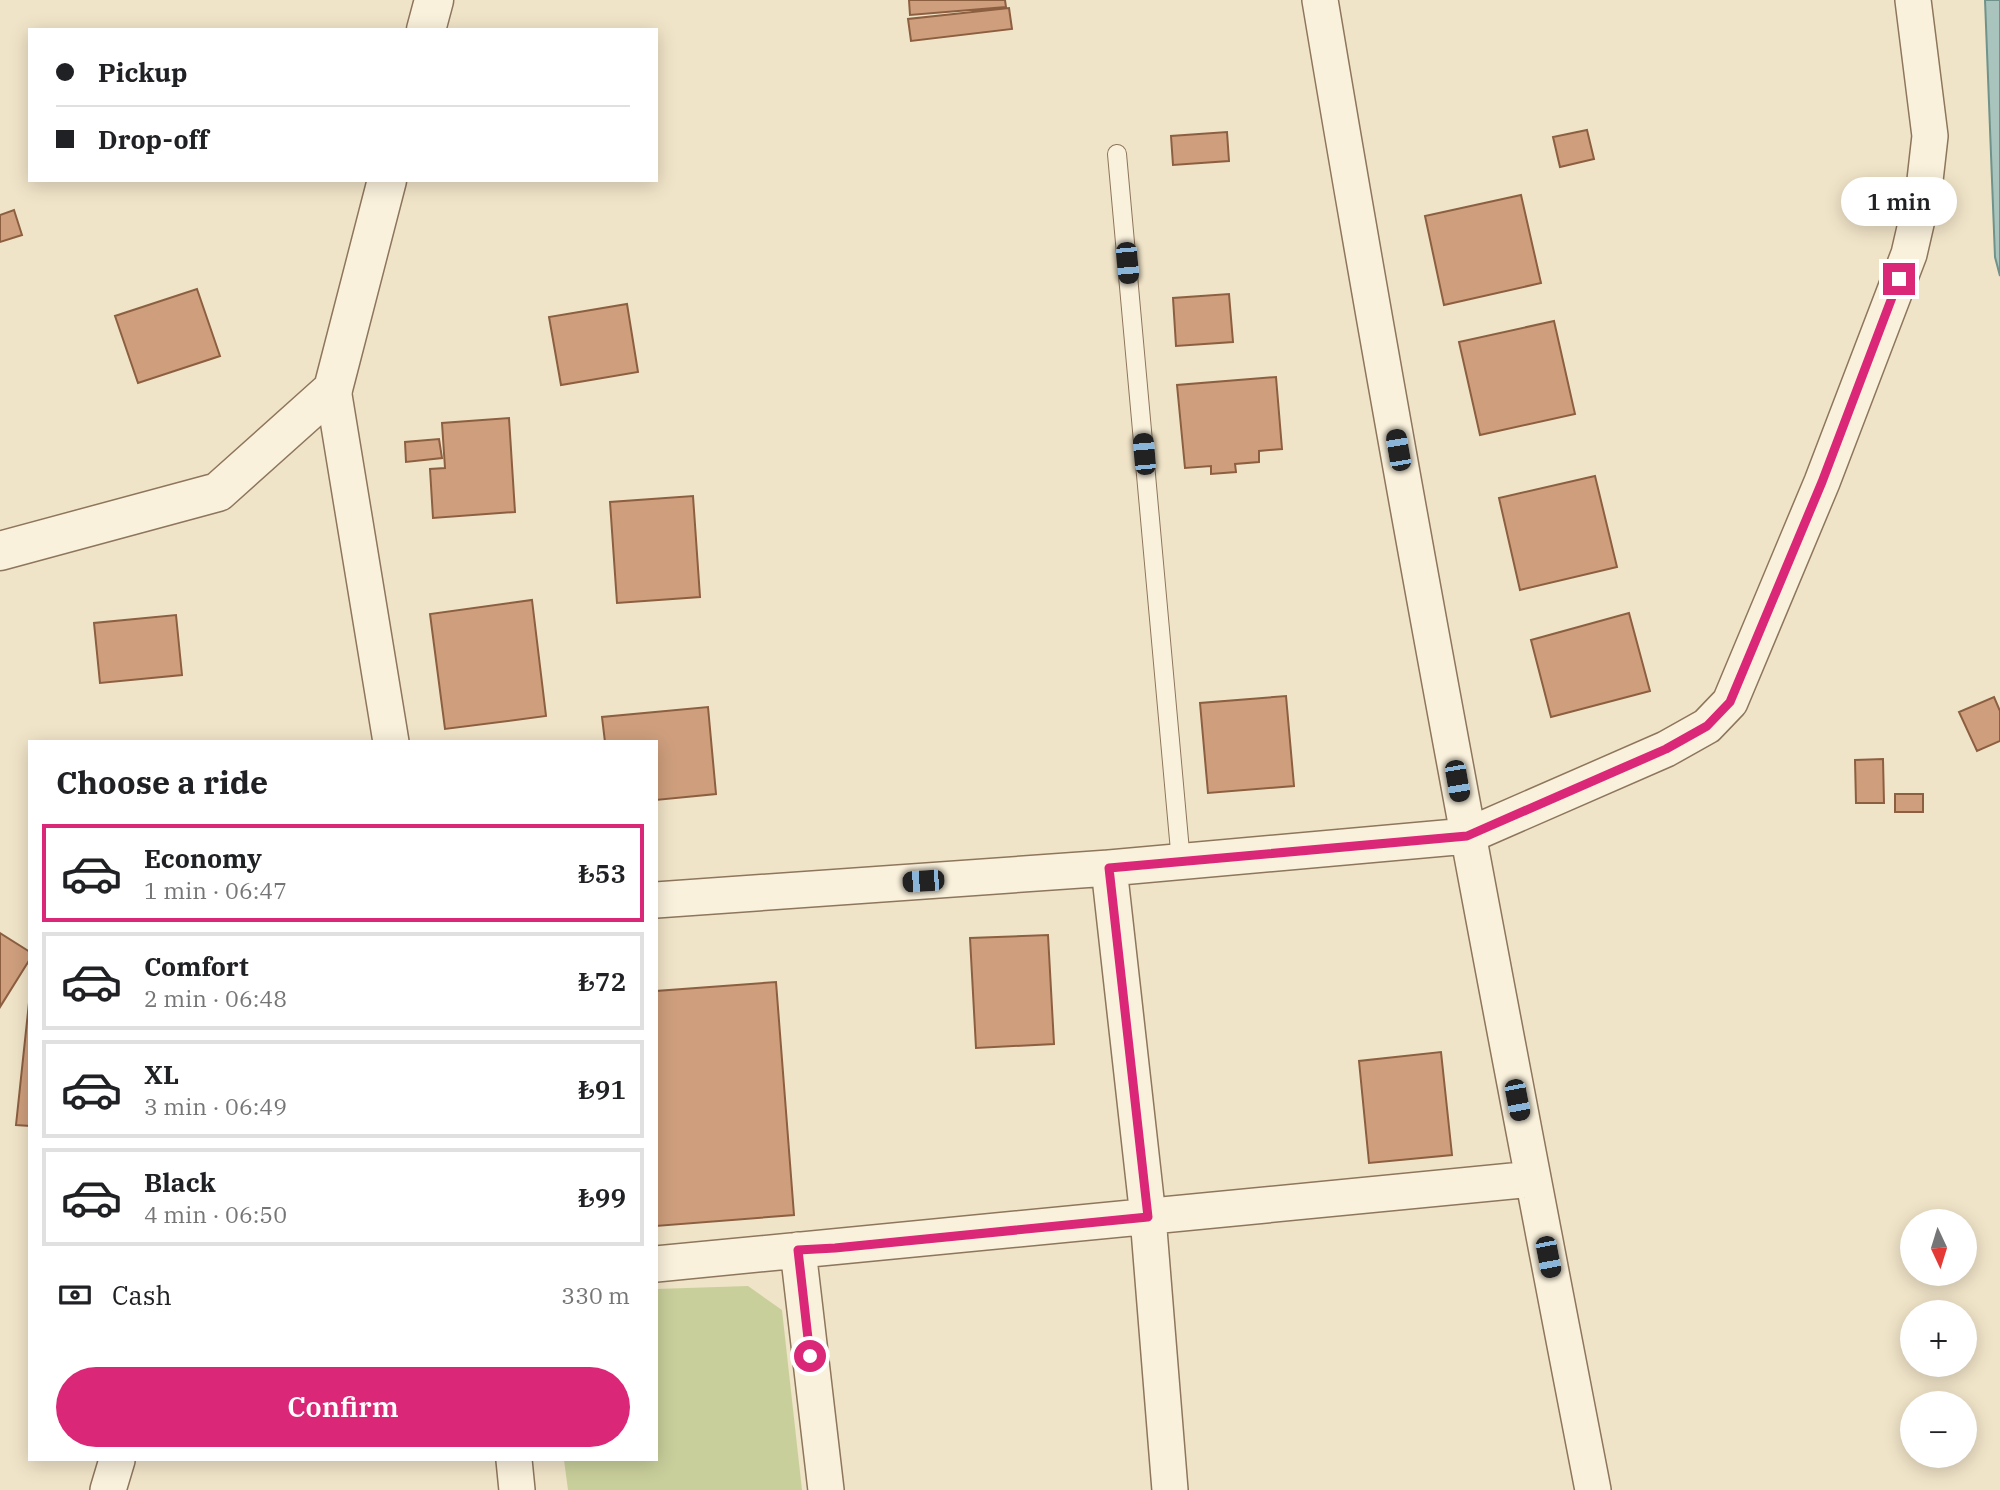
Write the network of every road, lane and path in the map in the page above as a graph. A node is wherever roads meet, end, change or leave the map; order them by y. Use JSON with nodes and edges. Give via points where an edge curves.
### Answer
{"nodes":[{"id":1,"x":434,"y":0,"type":"edge"},
{"id":2,"x":1320,"y":0,"type":"edge"},
{"id":3,"x":1913,"y":0,"type":"edge"},
{"id":4,"x":427,"y":28,"type":"edge"},
{"id":5,"x":1117,"y":155,"type":"dead end"},
{"id":6,"x":386,"y":182,"type":"edge"},
{"id":7,"x":333,"y":389,"type":"junction"},
{"id":8,"x":0,"y":551,"type":"edge"},
{"id":9,"x":391,"y":740,"type":"edge"},
{"id":10,"x":1467,"y":836,"type":"junction"},
{"id":11,"x":1181,"y":862,"type":"junction"},
{"id":12,"x":1109,"y":868,"type":"junction"},
{"id":13,"x":658,"y":900,"type":"edge"},
{"id":14,"x":1532,"y":1179,"type":"junction"},
{"id":15,"x":1148,"y":1217,"type":"junction"},
{"id":16,"x":798,"y":1250,"type":"junction"},
{"id":17,"x":658,"y":1264,"type":"edge"},
{"id":18,"x":117,"y":1461,"type":"edge"},
{"id":19,"x":514,"y":1461,"type":"edge"},
{"id":20,"x":108,"y":1490,"type":"edge"},
{"id":21,"x":517,"y":1490,"type":"edge"},
{"id":22,"x":826,"y":1490,"type":"edge"},
{"id":23,"x":1170,"y":1490,"type":"edge"},
{"id":24,"x":1593,"y":1490,"type":"edge"}],
"edges":[{"from":1,"to":4,"type":"street"},
{"from":2,"to":10,"type":"street"},
{"from":3,"to":10,"type":"street","via":[[1930,136],[1909,254],[1822,482],[1730,702],[1707,726],[1666,749]]},
{"from":5,"to":11,"type":"lane"},
{"from":6,"to":7,"type":"street"},
{"from":7,"to":8,"type":"street","via":[[218,492]]},
{"from":7,"to":9,"type":"street"},
{"from":10,"to":11,"type":"street"},
{"from":10,"to":14,"type":"street"},
{"from":11,"to":12,"type":"street"},
{"from":12,"to":13,"type":"street"},
{"from":12,"to":15,"type":"street"},
{"from":14,"to":15,"type":"street"},
{"from":14,"to":24,"type":"street"},
{"from":15,"to":16,"type":"street"},
{"from":15,"to":23,"type":"street"},
{"from":16,"to":17,"type":"street"},
{"from":16,"to":22,"type":"street"},
{"from":18,"to":20,"type":"street"},
{"from":19,"to":21,"type":"street"}]}
